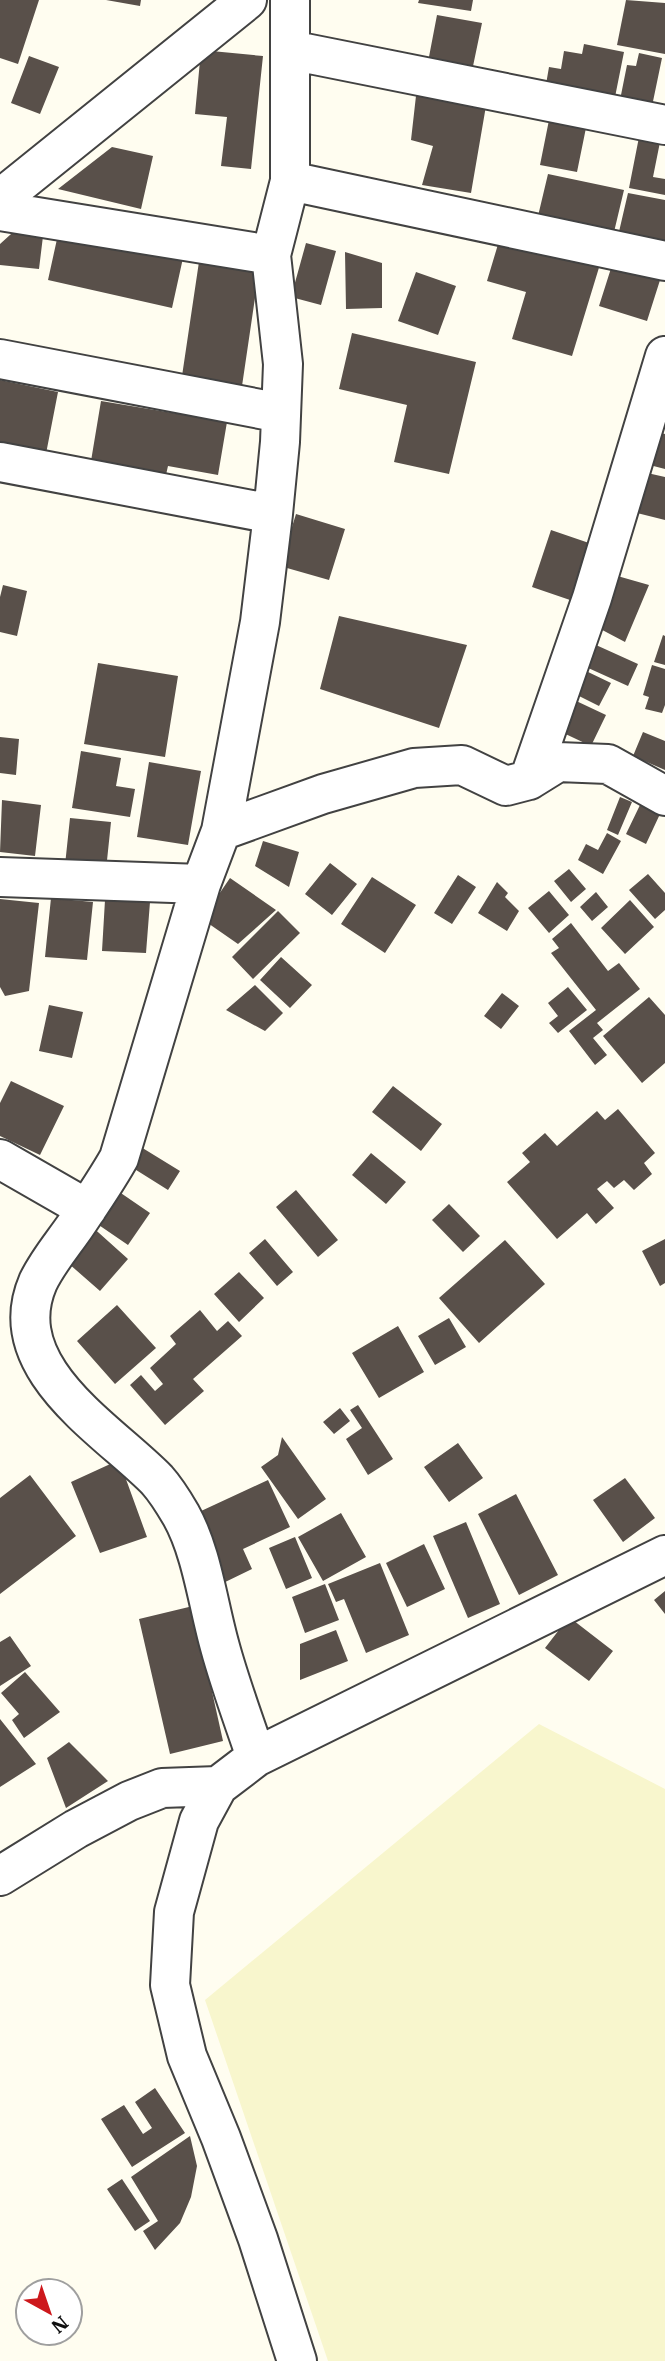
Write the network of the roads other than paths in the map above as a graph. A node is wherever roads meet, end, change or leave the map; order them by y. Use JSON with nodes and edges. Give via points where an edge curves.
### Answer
{"nodes":[{"id":1,"x":247,"y":0,"type":"edge"},
{"id":2,"x":289,"y":0,"type":"edge"},
{"id":3,"x":290,"y":50,"type":"junction"},
{"id":4,"x":665,"y":125,"type":"edge"},
{"id":5,"x":290,"y":181,"type":"junction"},
{"id":6,"x":0,"y":199,"type":"edge"},
{"id":7,"x":0,"y":211,"type":"edge"},
{"id":8,"x":271,"y":255,"type":"junction"},
{"id":9,"x":665,"y":261,"type":"edge"},
{"id":10,"x":665,"y":356,"type":"edge"},
{"id":11,"x":0,"y":359,"type":"edge"},
{"id":12,"x":281,"y":413,"type":"junction"},
{"id":13,"x":0,"y":461,"type":"edge"},
{"id":14,"x":274,"y":514,"type":"junction"},
{"id":15,"x":529,"y":780,"type":"junction"},
{"id":16,"x":665,"y":796,"type":"edge"},
{"id":17,"x":220,"y":831,"type":"junction"},
{"id":18,"x":0,"y":877,"type":"edge"},
{"id":19,"x":201,"y":884,"type":"junction"},
{"id":20,"x":0,"y":1158,"type":"edge"},
{"id":21,"x":87,"y":1209,"type":"junction"},
{"id":22,"x":665,"y":1555,"type":"edge"},
{"id":23,"x":256,"y":1758,"type":"junction"},
{"id":24,"x":218,"y":1786,"type":"junction"},
{"id":25,"x":0,"y":1876,"type":"edge"},
{"id":26,"x":297,"y":2361,"type":"edge"}],
"edges":[{"from":1,"to":6,"type":"street"},
{"from":2,"to":3,"type":"street"},
{"from":3,"to":4,"type":"street"},
{"from":3,"to":5,"type":"street"},
{"from":5,"to":8,"type":"street"},
{"from":5,"to":9,"type":"street"},
{"from":7,"to":8,"type":"street"},
{"from":8,"to":12,"type":"street","via":[[283,363]]},
{"from":10,"to":15,"type":"street","via":[[592,598]]},
{"from":11,"to":12,"type":"street"},
{"from":12,"to":14,"type":"street"},
{"from":13,"to":14,"type":"street"},
{"from":14,"to":17,"type":"street","via":[[260,622]]},
{"from":15,"to":16,"type":"street","via":[[558,762],[608,764]]},
{"from":15,"to":17,"type":"street","via":[[506,786],[462,765],[414,768]]},
{"from":17,"to":19,"type":"street"},
{"from":18,"to":19,"type":"street"},
{"from":19,"to":21,"type":"street","via":[[119,1158]]},
{"from":20,"to":21,"type":"street"},
{"from":21,"to":23,"type":"street","via":[[38,1283],[30,1309],[34,1341],[61,1392],[158,1482],[183,1518]]},
{"from":22,"to":23,"type":"street"},
{"from":23,"to":24,"type":"street"},
{"from":24,"to":25,"type":"street","via":[[162,1788],[129,1801]]},
{"from":24,"to":26,"type":"street","via":[[199,1821],[174,1912],[170,1985],[187,2056],[230,2164]]}]}
